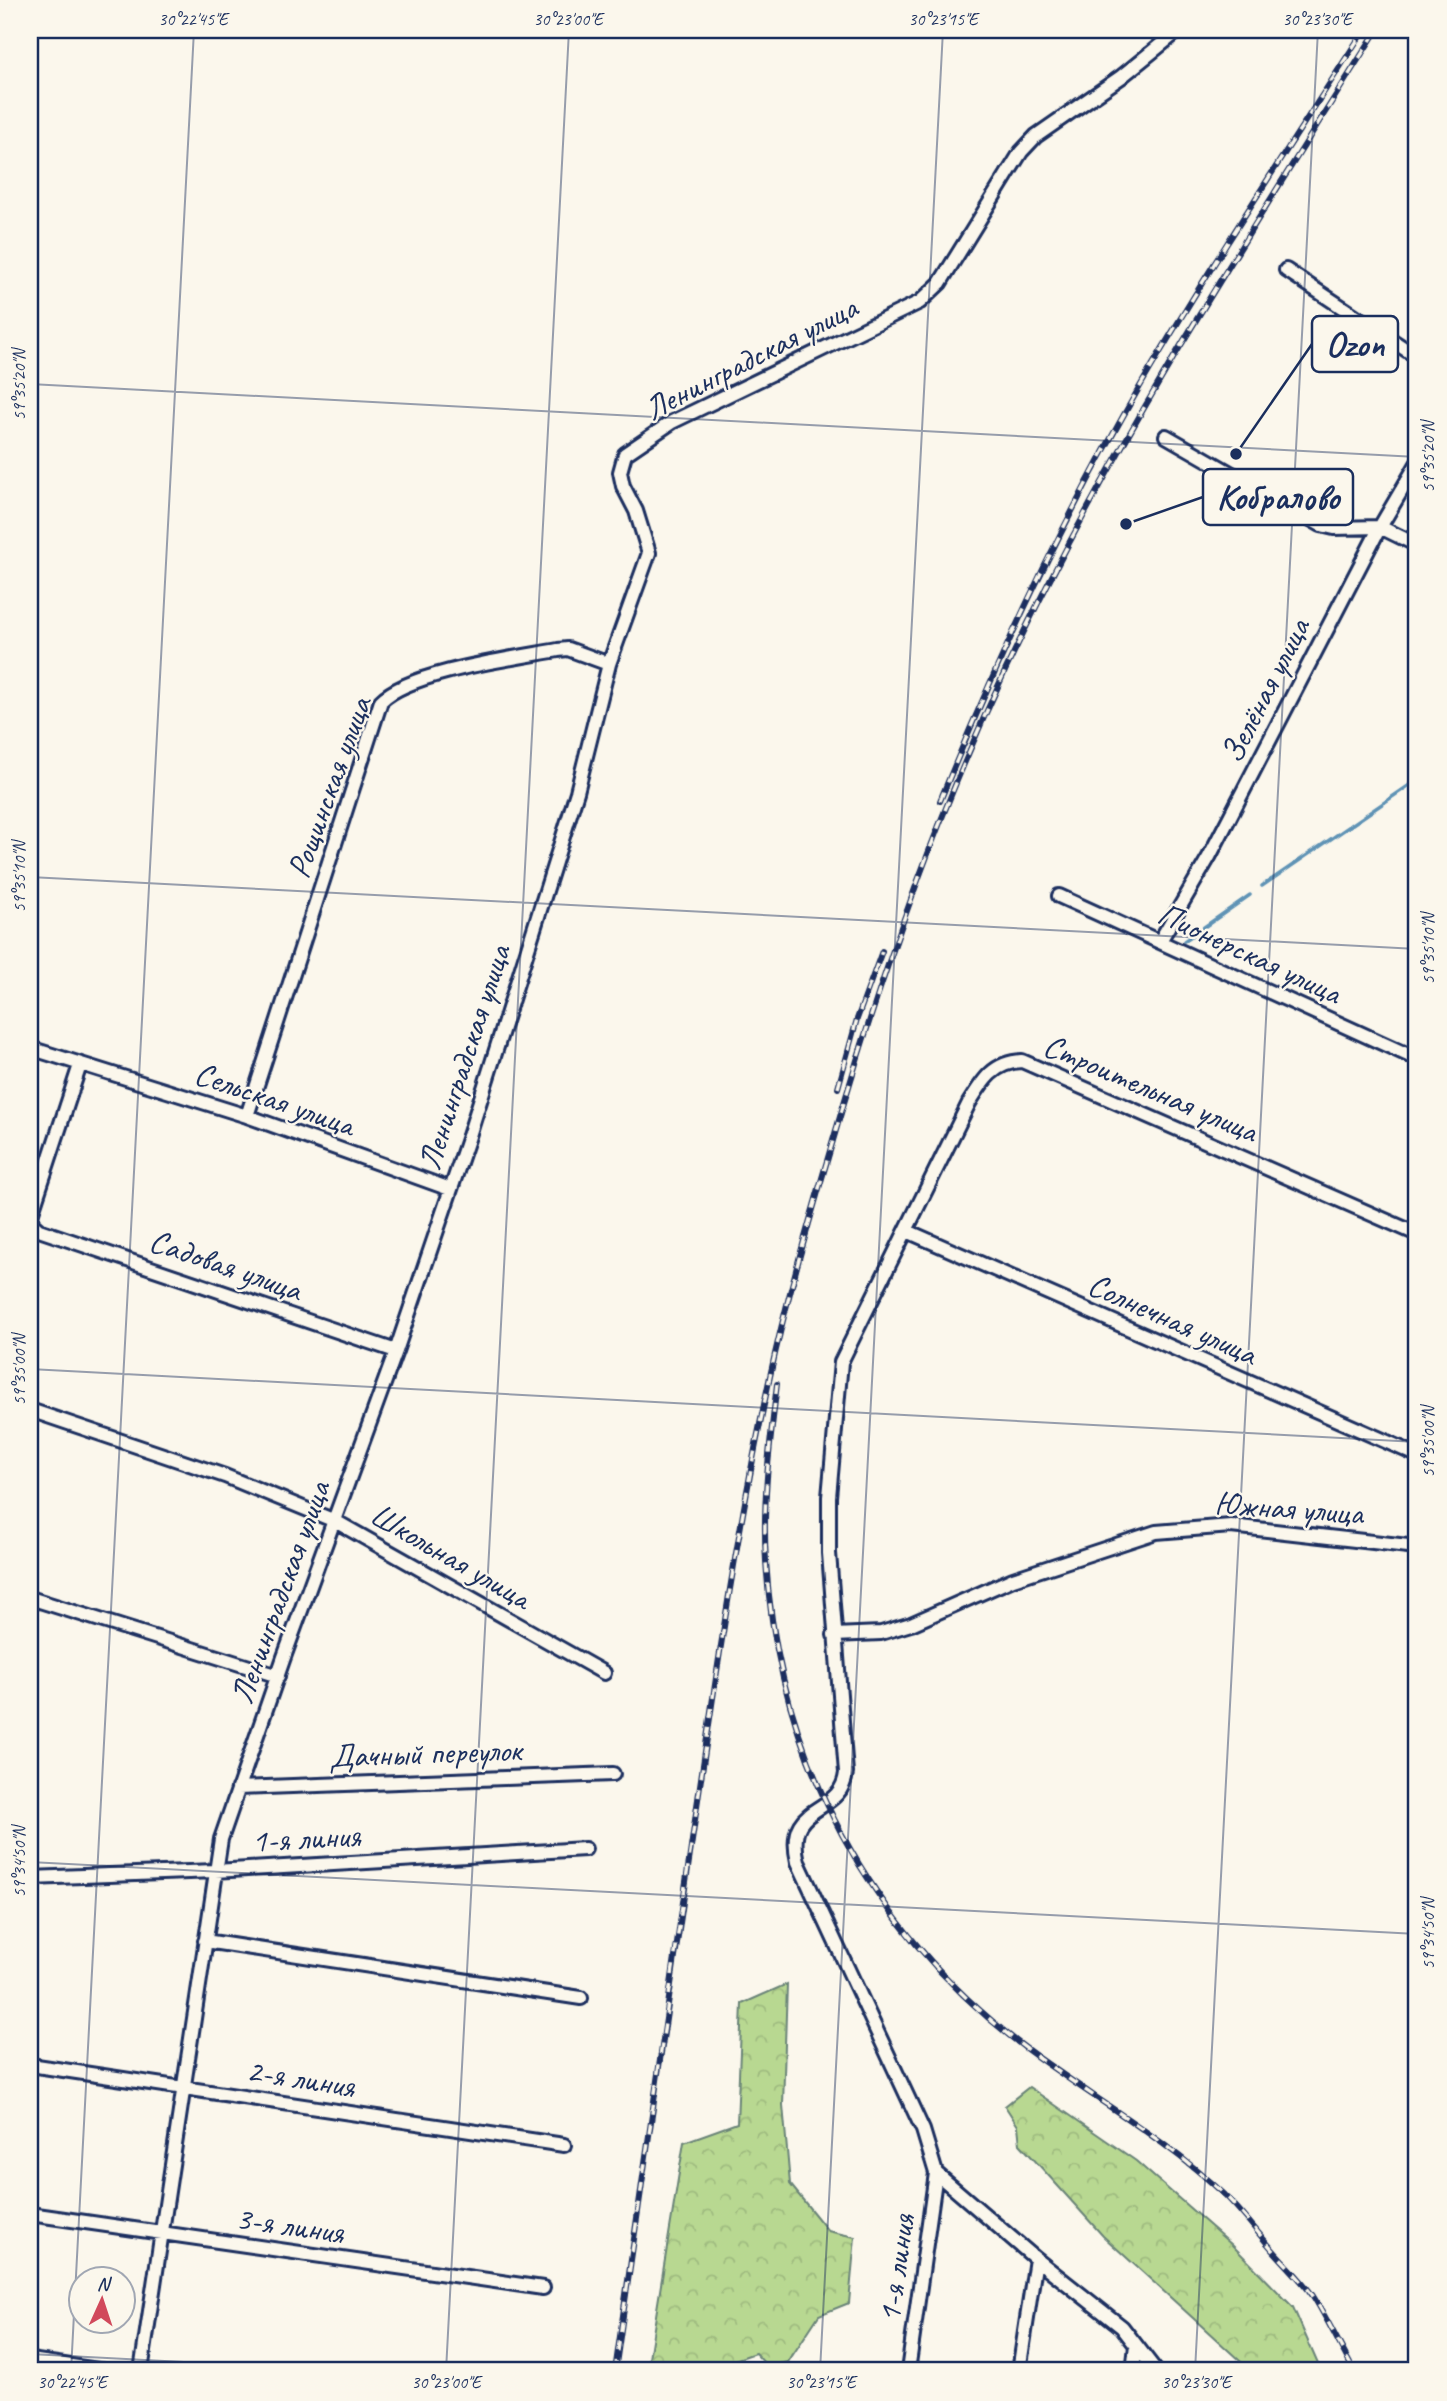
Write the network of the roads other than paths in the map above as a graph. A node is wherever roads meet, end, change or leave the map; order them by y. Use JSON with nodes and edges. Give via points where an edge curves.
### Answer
{"nodes":[{"id":1,"x":1179,"y":30,"type":"edge"},
{"id":2,"x":1286,"y":270,"type":"dead end"},
{"id":3,"x":1417,"y":357,"type":"edge"},
{"id":4,"x":1166,"y":436,"type":"dead end"},
{"id":5,"x":1417,"y":464,"type":"edge"},
{"id":6,"x":1380,"y":527,"type":"junction"},
{"id":7,"x":1417,"y":545,"type":"edge"},
{"id":8,"x":609,"y":664,"type":"junction"},
{"id":9,"x":1059,"y":896,"type":"dead end"},
{"id":10,"x":1160,"y":941,"type":"junction"},
{"id":11,"x":30,"y":1048,"type":"edge"},
{"id":12,"x":1417,"y":1059,"type":"edge"},
{"id":13,"x":80,"y":1065,"type":"junction"},
{"id":14,"x":247,"y":1116,"type":"junction"},
{"id":15,"x":450,"y":1189,"type":"junction"},
{"id":16,"x":907,"y":1231,"type":"junction"},
{"id":17,"x":1417,"y":1234,"type":"edge"},
{"id":18,"x":396,"y":1351,"type":"junction"},
{"id":19,"x":30,"y":1410,"type":"edge"},
{"id":20,"x":1417,"y":1455,"type":"edge"},
{"id":21,"x":335,"y":1521,"type":"junction"},
{"id":22,"x":1417,"y":1547,"type":"edge"},
{"id":23,"x":30,"y":1598,"type":"edge"},
{"id":24,"x":834,"y":1635,"type":"junction"},
{"id":25,"x":604,"y":1673,"type":"dead end"},
{"id":26,"x":278,"y":1676,"type":"junction"},
{"id":27,"x":613,"y":1774,"type":"dead end"},
{"id":28,"x":238,"y":1788,"type":"junction"},
{"id":29,"x":586,"y":1849,"type":"dead end"},
{"id":30,"x":215,"y":1871,"type":"junction"},
{"id":31,"x":30,"y":1878,"type":"edge"},
{"id":32,"x":205,"y":1941,"type":"junction"},
{"id":33,"x":581,"y":1998,"type":"dead end"},
{"id":34,"x":30,"y":2065,"type":"edge"},
{"id":35,"x":183,"y":2087,"type":"junction"},
{"id":36,"x":564,"y":2145,"type":"dead end"},
{"id":37,"x":936,"y":2173,"type":"junction"},
{"id":38,"x":30,"y":2214,"type":"edge"},
{"id":39,"x":162,"y":2234,"type":"junction"},
{"id":40,"x":1036,"y":2259,"type":"junction"},
{"id":41,"x":543,"y":2288,"type":"dead end"},
{"id":42,"x":1136,"y":2346,"type":"junction"},
{"id":43,"x":30,"y":2360,"type":"edge"},
{"id":44,"x":106,"y":2371,"type":"edge"},
{"id":45,"x":141,"y":2371,"type":"edge"},
{"id":46,"x":908,"y":2371,"type":"edge"},
{"id":47,"x":1019,"y":2371,"type":"edge"},
{"id":48,"x":1133,"y":2371,"type":"edge"},
{"id":49,"x":1156,"y":2371,"type":"edge"}],
"edges":[{"from":1,"to":8,"type":"street","name":"Ленинградская улица","via":[[1123,76],[1036,136],[1021,152],[940,283],[920,302],[672,422],[625,454],[620,472],[623,485],[649,553]]},
{"from":2,"to":3,"type":"street"},
{"from":4,"to":6,"type":"street","via":[[1321,525]]},
{"from":5,"to":6,"type":"street","name":"Зелёная улица"},
{"from":6,"to":7,"type":"street"},
{"from":6,"to":10,"type":"street","name":"Зелёная улица"},
{"from":8,"to":14,"type":"street","name":"Рощинская улица","via":[[568,649],[558,650],[412,682],[381,701]]},
{"from":8,"to":15,"type":"street","name":"Ленинградская улица","via":[[577,792]]},
{"from":9,"to":10,"type":"street","name":"Пионерская улица"},
{"from":10,"to":12,"type":"street","name":"Пионерская улица"},
{"from":11,"to":13,"type":"street","name":"Сельская улица"},
{"from":13,"to":14,"type":"street","name":"Сельская улица"},
{"from":13,"to":18,"type":"street","name":"Садовая улица","via":[[31,1215],[35,1227]]},
{"from":14,"to":15,"type":"street","name":"Сельская улица"},
{"from":15,"to":18,"type":"street","name":"Ленинградская улица"},
{"from":16,"to":17,"type":"street","name":"Строительная улица","via":[[982,1081],[996,1067],[1022,1060]]},
{"from":16,"to":20,"type":"street","name":"Солнечная улица"},
{"from":16,"to":24,"type":"street","name":"Строительная улица","via":[[841,1362],[829,1497]]},
{"from":18,"to":21,"type":"street","name":"Ленинградская улица"},
{"from":19,"to":21,"type":"street","name":"Школьная улица","via":[[225,1476]]},
{"from":21,"to":25,"type":"street","name":"Школьная улица"},
{"from":21,"to":26,"type":"street","name":"Ленинградская улица"},
{"from":22,"to":24,"type":"street","name":"Южная улица","via":[[1231,1526],[1156,1532],[1082,1553],[911,1624],[881,1633]]},
{"from":23,"to":26,"type":"street"},
{"from":24,"to":37,"type":"street","name":"Строительная улица","via":[[845,1783],[796,1829],[794,1843],[820,1912],[923,2130]]},
{"from":26,"to":28,"type":"street","name":"Ленинградская улица"},
{"from":27,"to":28,"type":"street","name":"Дачный переулок"},
{"from":28,"to":30,"type":"street","name":"Ленинградская улица"},
{"from":29,"to":30,"type":"street","name":"1-я линия"},
{"from":30,"to":31,"type":"street","name":"1-я линия"},
{"from":30,"to":32,"type":"street","name":"Ленинградская улица"},
{"from":32,"to":33,"type":"street"},
{"from":32,"to":35,"type":"street","name":"Ленинградская улица"},
{"from":34,"to":35,"type":"street","name":"2-я линия"},
{"from":35,"to":36,"type":"street","name":"2-я линия"},
{"from":35,"to":39,"type":"street","name":"Ленинградская улица"},
{"from":37,"to":40,"type":"street"},
{"from":37,"to":46,"type":"street","name":"1-я линия"},
{"from":38,"to":39,"type":"street","name":"3-я линия"},
{"from":39,"to":41,"type":"street","name":"3-я линия"},
{"from":39,"to":45,"type":"street","name":"Ленинградская улица"},
{"from":40,"to":42,"type":"street","via":[[1098,2306]]},
{"from":40,"to":47,"type":"street"},
{"from":42,"to":48,"type":"street"},
{"from":42,"to":49,"type":"street"},
{"from":43,"to":44,"type":"street"}]}
